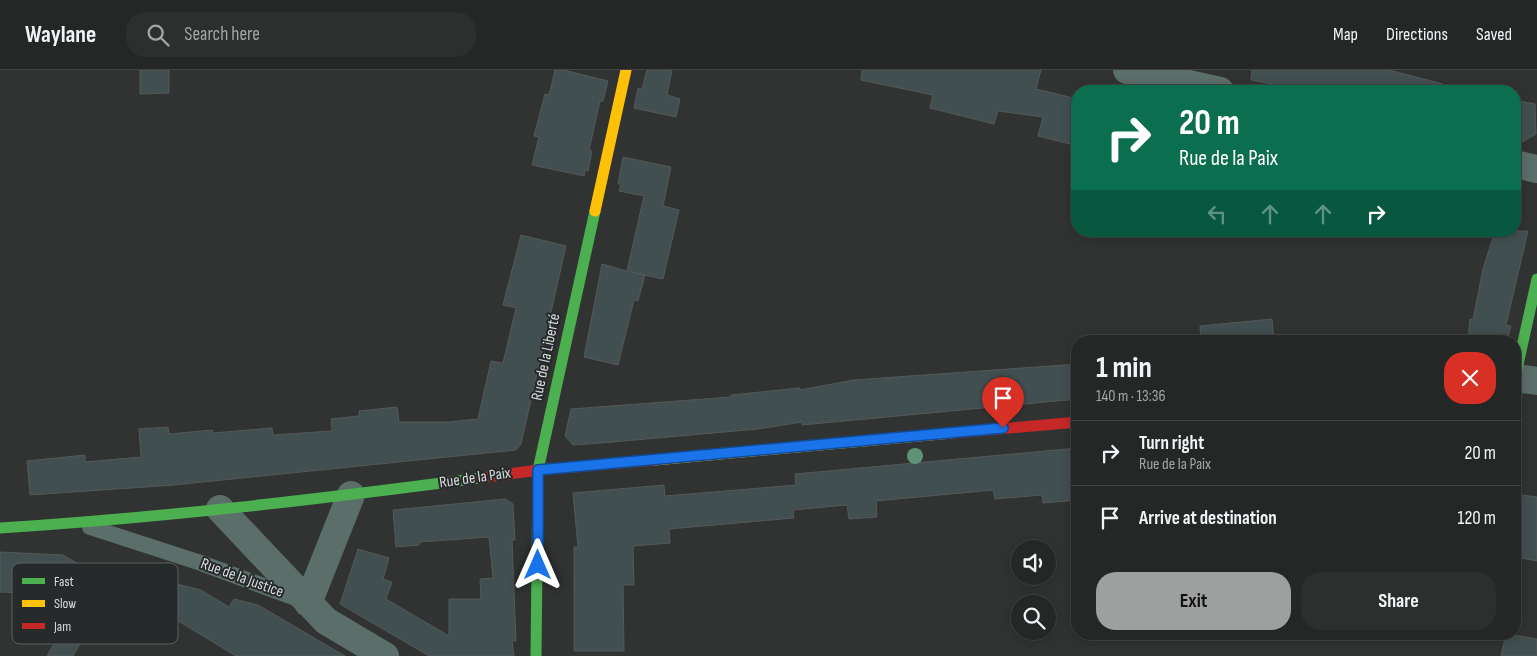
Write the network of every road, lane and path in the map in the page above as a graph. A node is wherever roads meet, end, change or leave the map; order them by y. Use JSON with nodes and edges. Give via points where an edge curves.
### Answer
{"nodes":[{"id":1,"x":626,"y":70,"type":"edge"},
{"id":2,"x":1127,"y":70,"type":"edge"},
{"id":3,"x":1193,"y":85,"type":"edge"},
{"id":4,"x":1521,"y":165,"type":"edge"},
{"id":5,"x":1537,"y":169,"type":"edge"},
{"id":6,"x":1537,"y":279,"type":"edge"},
{"id":7,"x":1521,"y":351,"type":"edge"},
{"id":8,"x":1521,"y":379,"type":"edge"},
{"id":9,"x":1537,"y":381,"type":"edge"},
{"id":10,"x":1071,"y":423,"type":"edge"},
{"id":11,"x":538,"y":470,"type":"junction"},
{"id":12,"x":351,"y":495,"type":"junction"},
{"id":13,"x":220,"y":509,"type":"junction"},
{"id":14,"x":78,"y":523,"type":"junction"},
{"id":15,"x":0,"y":528,"type":"edge"},
{"id":16,"x":308,"y":602,"type":"junction"},
{"id":17,"x":385,"y":656,"type":"edge"},
{"id":18,"x":536,"y":656,"type":"edge"}],
"edges":[{"from":1,"to":11,"type":"street","name":"Rue de la Liberté"},
{"from":2,"to":3,"type":"street"},
{"from":4,"to":5,"type":"street"},
{"from":6,"to":7,"type":"street"},
{"from":8,"to":9,"type":"street"},
{"from":10,"to":11,"type":"street","name":"Rue de la Paix"},
{"from":11,"to":12,"type":"street","name":"Rue de la Paix"},
{"from":11,"to":18,"type":"street","name":"Rue de la Liberté"},
{"from":12,"to":13,"type":"street","name":"Rue de la Paix"},
{"from":12,"to":16,"type":"street"},
{"from":13,"to":14,"type":"street","name":"Rue de la Paix"},
{"from":13,"to":16,"type":"street","name":"Rue de la Justice"},
{"from":14,"to":15,"type":"street","name":"Rue de la Justice"},
{"from":14,"to":16,"type":"lane","name":"Rue de la Justice"},
{"from":16,"to":17,"type":"street","name":"Rue de la Justice","via":[[326,622]]}]}
